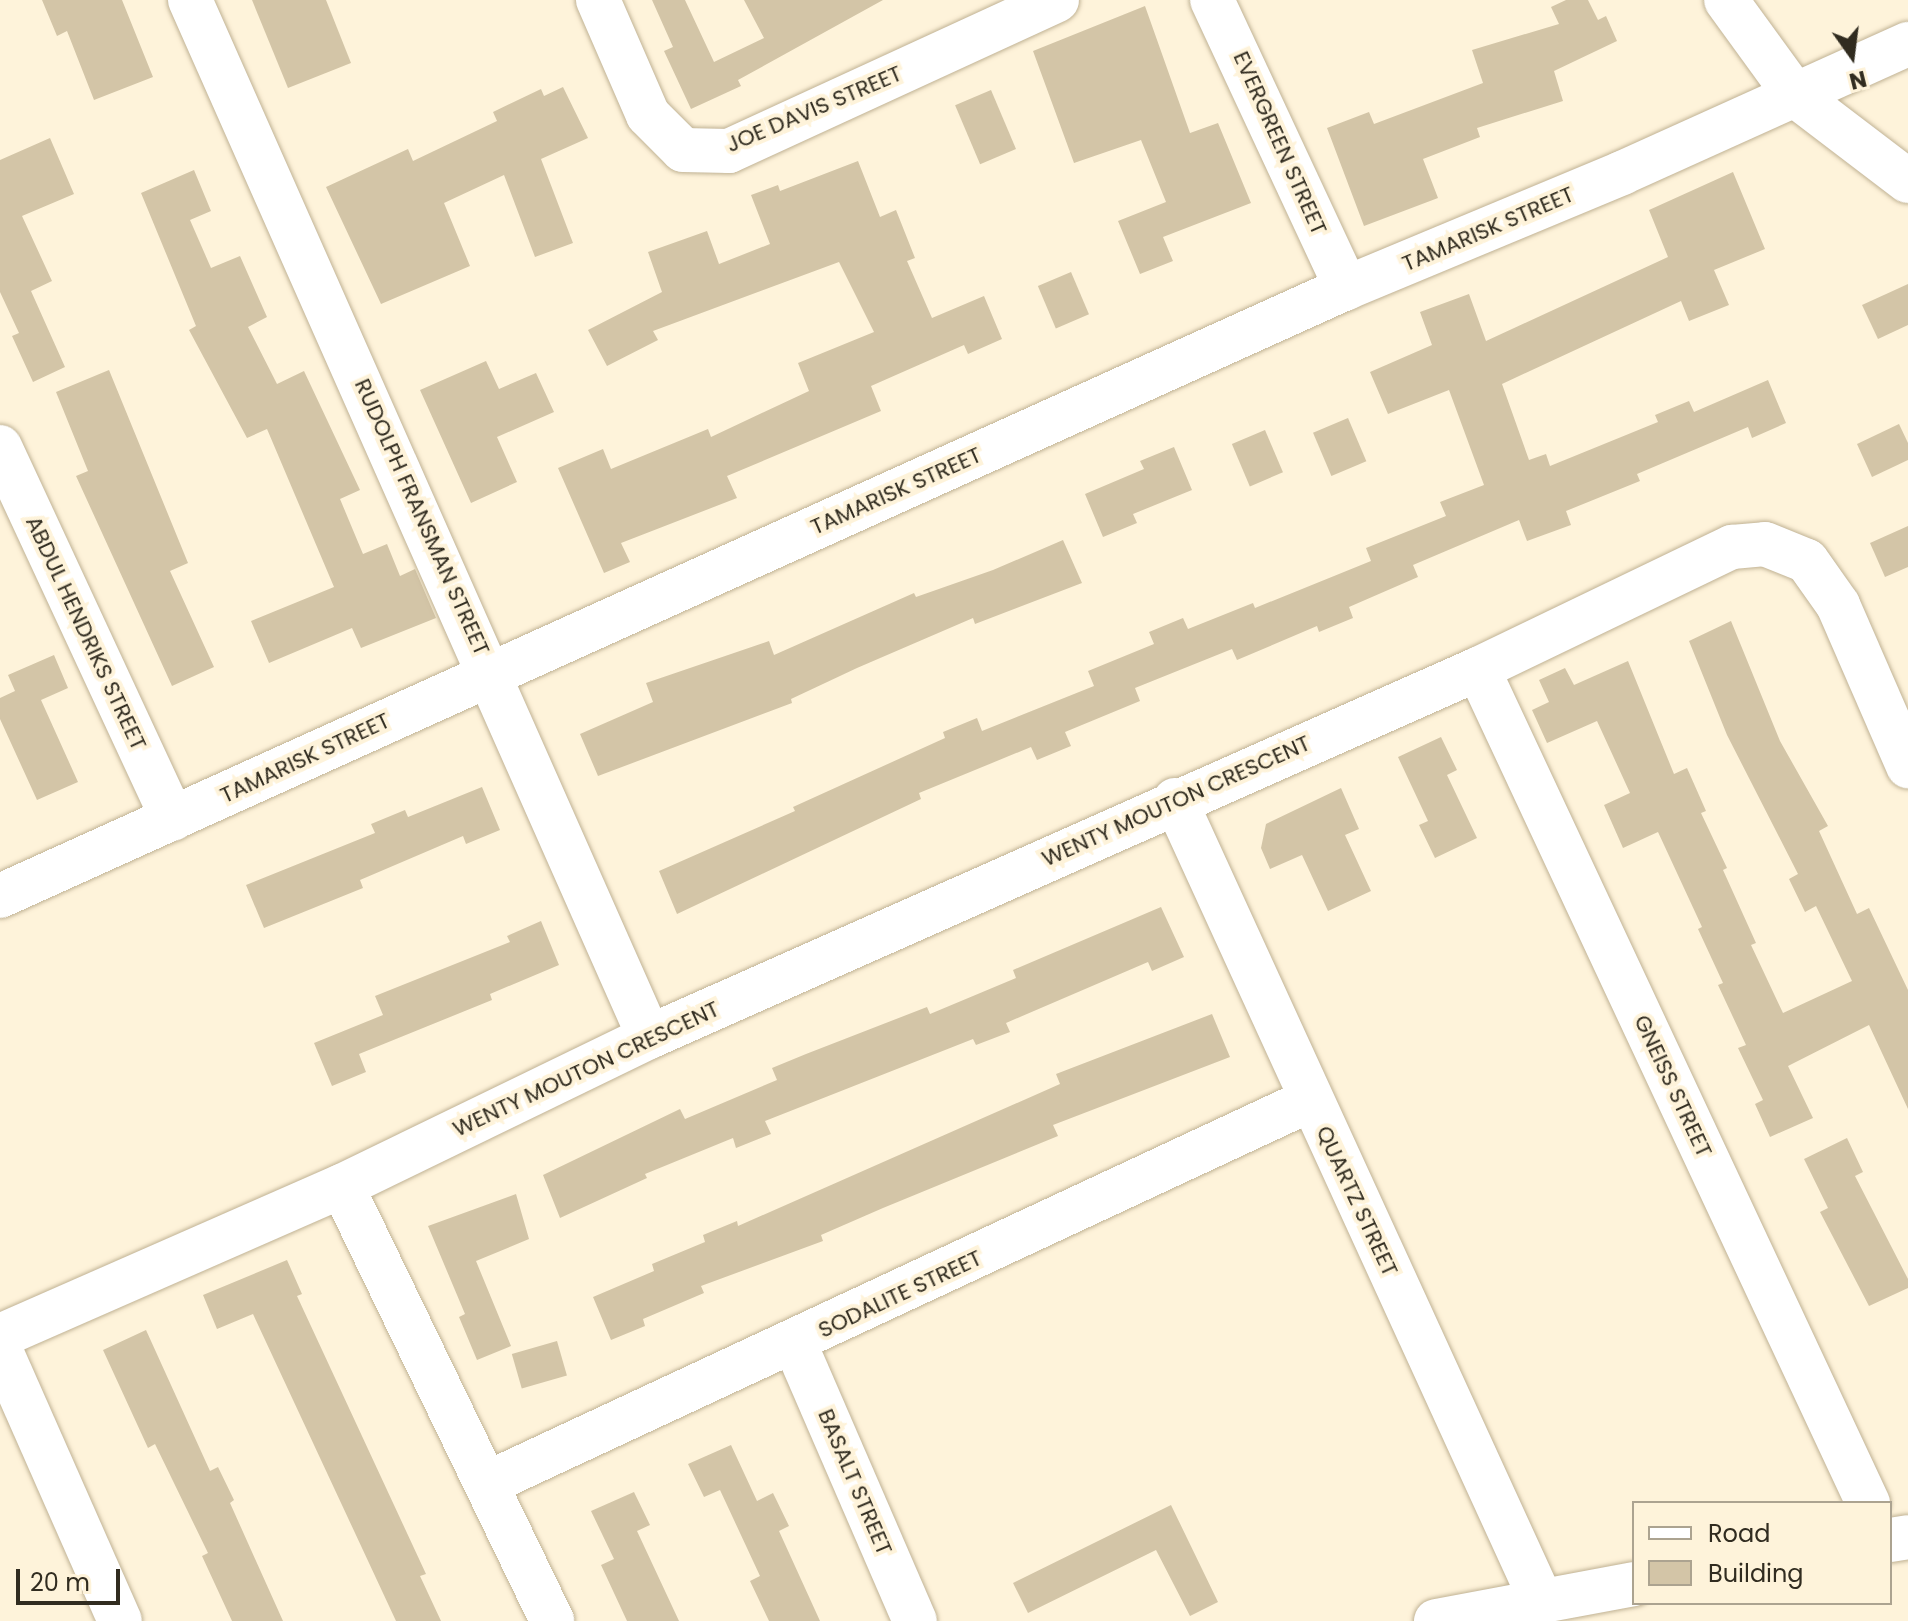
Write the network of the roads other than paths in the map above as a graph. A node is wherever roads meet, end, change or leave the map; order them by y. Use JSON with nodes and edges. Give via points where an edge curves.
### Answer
{"nodes":[{"id":1,"x":190,"y":0,"type":"edge"},
{"id":2,"x":598,"y":0,"type":"edge"},
{"id":3,"x":1057,"y":0,"type":"edge"},
{"id":4,"x":1212,"y":0,"type":"edge"},
{"id":5,"x":1726,"y":0,"type":"edge"},
{"id":6,"x":1908,"y":44,"type":"edge"},
{"id":7,"x":1795,"y":95,"type":"junction"},
{"id":8,"x":1908,"y":181,"type":"edge"},
{"id":9,"x":1346,"y":288,"type":"junction"},
{"id":10,"x":0,"y":447,"type":"edge"},
{"id":11,"x":1478,"y":669,"type":"junction"},
{"id":12,"x":492,"y":673,"type":"junction"},
{"id":13,"x":1908,"y":766,"type":"edge"},
{"id":14,"x":1175,"y":800,"type":"junction"},
{"id":15,"x":173,"y":819,"type":"junction"},
{"id":16,"x":0,"y":896,"type":"edge"},
{"id":17,"x":649,"y":1037,"type":"junction"},
{"id":18,"x":1310,"y":1100,"type":"junction"},
{"id":19,"x":342,"y":1186,"type":"junction"},
{"id":20,"x":0,"y":1336,"type":"edge"},
{"id":21,"x":795,"y":1344,"type":"junction"},
{"id":22,"x":0,"y":1349,"type":"edge"},
{"id":23,"x":488,"y":1483,"type":"junction"},
{"id":24,"x":1867,"y":1501,"type":"edge"},
{"id":25,"x":1632,"y":1584,"type":"edge"},
{"id":26,"x":1541,"y":1600,"type":"junction"},
{"id":27,"x":120,"y":1621,"type":"edge"},
{"id":28,"x":552,"y":1621,"type":"edge"},
{"id":29,"x":915,"y":1621,"type":"edge"},
{"id":30,"x":1436,"y":1621,"type":"edge"}],
"edges":[{"from":1,"to":12,"type":"street","name":"RUDOLPH FRANSMAN STREET"},
{"from":2,"to":3,"type":"street","name":"JOE DAVIS STREET","via":[[648,115],[683,150],[729,151]]},
{"from":4,"to":9,"type":"street","name":"EVERGREEN STREET"},
{"from":5,"to":7,"type":"street"},
{"from":6,"to":7,"type":"street","name":"TAMARISK STREET"},
{"from":7,"to":8,"type":"street"},
{"from":7,"to":9,"type":"street","name":"TAMARISK STREET"},
{"from":9,"to":12,"type":"street","name":"TAMARISK STREET"},
{"from":10,"to":15,"type":"street","name":"ABDUL HENDRIKS STREET"},
{"from":11,"to":13,"type":"street","name":"WENTY MOUTON CRESCENT","via":[[1732,547],[1765,544],[1807,561],[1838,605]]},
{"from":11,"to":14,"type":"street","name":"WENTY MOUTON CRESCENT"},
{"from":11,"to":24,"type":"street","name":"GNEISS STREET"},
{"from":12,"to":15,"type":"street","name":"TAMARISK STREET"},
{"from":12,"to":17,"type":"street","name":"RUDOLPH FRANSMAN STREET"},
{"from":14,"to":17,"type":"street","name":"WENTY MOUTON CRESCENT"},
{"from":14,"to":18,"type":"street","name":"QUARTZ STREET"},
{"from":15,"to":16,"type":"street","name":"TAMARISK STREET"},
{"from":17,"to":19,"type":"street","name":"WENTY MOUTON CRESCENT"},
{"from":18,"to":21,"type":"street","name":"SODALITE STREET"},
{"from":18,"to":26,"type":"street","name":"QUARTZ STREET"},
{"from":19,"to":20,"type":"street","name":"WENTY MOUTON CRESCENT"},
{"from":19,"to":23,"type":"street"},
{"from":21,"to":23,"type":"street","name":"SODALITE STREET"},
{"from":21,"to":29,"type":"street","name":"BASALT STREET"},
{"from":22,"to":27,"type":"street"},
{"from":23,"to":28,"type":"street"},
{"from":25,"to":26,"type":"street"},
{"from":26,"to":30,"type":"street"}]}
